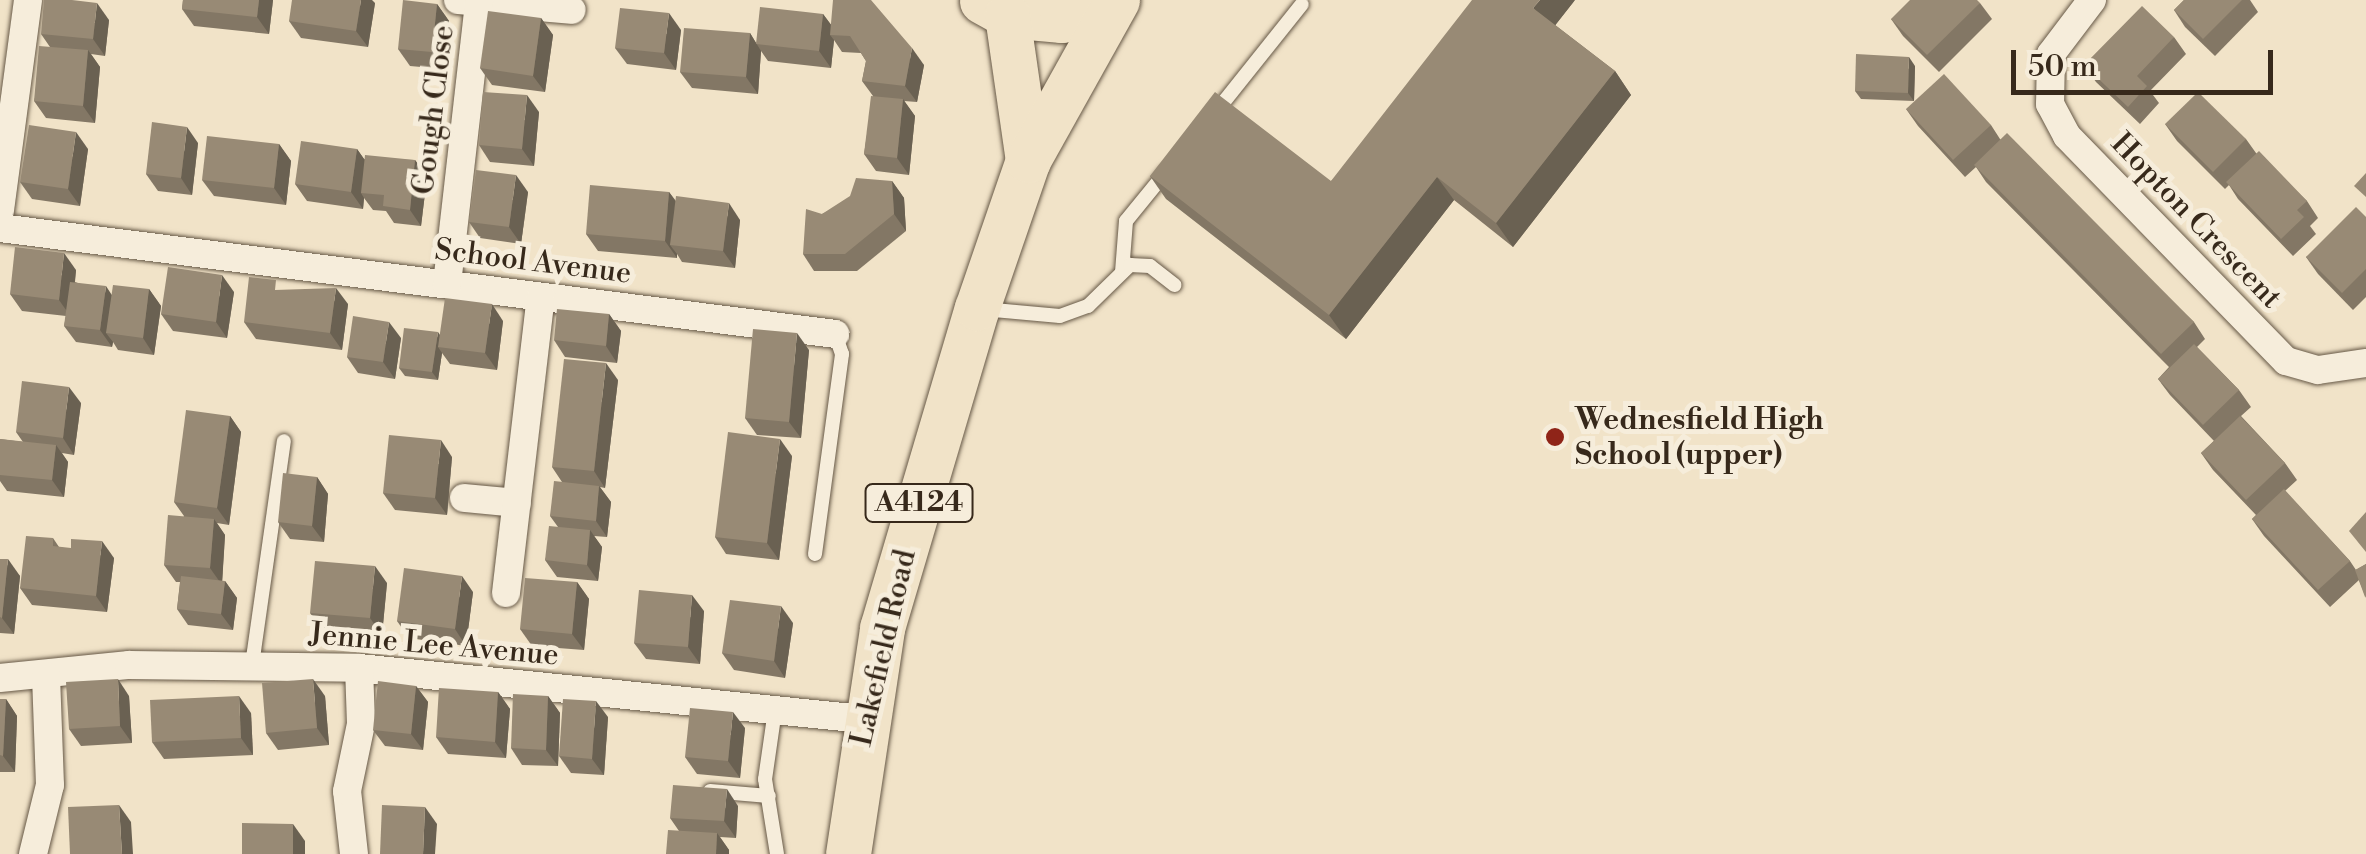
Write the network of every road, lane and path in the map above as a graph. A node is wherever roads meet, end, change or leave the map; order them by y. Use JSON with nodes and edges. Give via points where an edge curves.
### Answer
{"nodes":[{"id":1,"x":28,"y":0,"type":"edge"},
{"id":2,"x":1116,"y":0,"type":"edge"},
{"id":3,"x":2092,"y":0,"type":"edge"},
{"id":4,"x":468,"y":1,"type":"edge"},
{"id":5,"x":1302,"y":4,"type":"dead end"},
{"id":6,"x":994,"y":8,"type":"edge"},
{"id":7,"x":572,"y":10,"type":"dead end"},
{"id":8,"x":1204,"y":126,"type":"edge"},
{"id":9,"x":1180,"y":156,"type":"edge"},
{"id":10,"x":1028,"y":160,"type":"junction"},
{"id":11,"x":0,"y":210,"type":"edge"},
{"id":12,"x":0,"y":228,"type":"edge"},
{"id":13,"x":1122,"y":272,"type":"junction"},
{"id":14,"x":447,"y":284,"type":"junction"},
{"id":15,"x":1174,"y":285,"type":"dead end"},
{"id":16,"x":541,"y":297,"type":"junction"},
{"id":17,"x":977,"y":308,"type":"junction"},
{"id":18,"x":835,"y":334,"type":"joint"},
{"id":19,"x":2366,"y":362,"type":"edge"},
{"id":20,"x":284,"y":441,"type":"dead end"},
{"id":21,"x":464,"y":498,"type":"dead end"},
{"id":22,"x":517,"y":503,"type":"junction"},
{"id":23,"x":814,"y":554,"type":"dead end"},
{"id":24,"x":506,"y":593,"type":"dead end"},
{"id":25,"x":252,"y":665,"type":"junction"},
{"id":26,"x":360,"y":668,"type":"junction"},
{"id":27,"x":46,"y":676,"type":"junction"},
{"id":28,"x":0,"y":678,"type":"edge"},
{"id":29,"x":775,"y":710,"type":"junction"},
{"id":30,"x":862,"y":720,"type":"junction"},
{"id":31,"x":699,"y":790,"type":"edge"},
{"id":32,"x":770,"y":796,"type":"junction"},
{"id":33,"x":33,"y":854,"type":"edge"},
{"id":34,"x":354,"y":854,"type":"edge"},
{"id":35,"x":777,"y":854,"type":"edge"},
{"id":36,"x":848,"y":854,"type":"edge"}],
"edges":[{"from":1,"to":11,"type":"street"},
{"from":2,"to":6,"type":"main road","number":"A4124","via":[[1062,20]]},
{"from":2,"to":10,"type":"main road","name":"Lakefield Road","number":"A4124"},
{"from":3,"to":19,"type":"street","name":"Hopton Crescent","via":[[2051,54],[2050,104],[2067,136],[2286,361],[2318,370]]},
{"from":4,"to":7,"type":"street","name":"Gough Close"},
{"from":4,"to":14,"type":"street","name":"Gough Close"},
{"from":5,"to":8,"type":"lane"},
{"from":6,"to":10,"type":"main road","name":"Lakefield Road","number":"A4124"},
{"from":9,"to":13,"type":"lane","via":[[1126,221]]},
{"from":10,"to":17,"type":"main road","name":"Lakefield Road","number":"A4124"},
{"from":12,"to":14,"type":"street","name":"School Avenue"},
{"from":13,"to":15,"type":"lane","via":[[1150,266]]},
{"from":13,"to":17,"type":"lane","via":[[1088,306],[1060,316]]},
{"from":14,"to":16,"type":"street","name":"School Avenue"},
{"from":16,"to":18,"type":"street","name":"School Avenue"},
{"from":16,"to":22,"type":"street"},
{"from":17,"to":30,"type":"main road","name":"Lakefield Road","number":"A4124"},
{"from":18,"to":23,"type":"lane","name":"School Avenue","via":[[842,354]]},
{"from":20,"to":25,"type":"lane"},
{"from":21,"to":22,"type":"street"},
{"from":22,"to":24,"type":"street"},
{"from":25,"to":26,"type":"street","name":"Jennie Lee Avenue"},
{"from":25,"to":27,"type":"street","name":"Jennie Lee Avenue"},
{"from":26,"to":29,"type":"street","name":"Jennie Lee Avenue"},
{"from":26,"to":34,"type":"street","via":[[361,724],[346,792]]},
{"from":27,"to":28,"type":"street","name":"Jennie Lee Avenue"},
{"from":27,"to":33,"type":"street","via":[[50,784]]},
{"from":29,"to":30,"type":"street","name":"Jennie Lee Avenue"},
{"from":29,"to":32,"type":"lane"},
{"from":30,"to":36,"type":"main road","name":"Lakefield Road","number":"A4124"},
{"from":31,"to":32,"type":"lane"},
{"from":32,"to":35,"type":"lane"}]}
